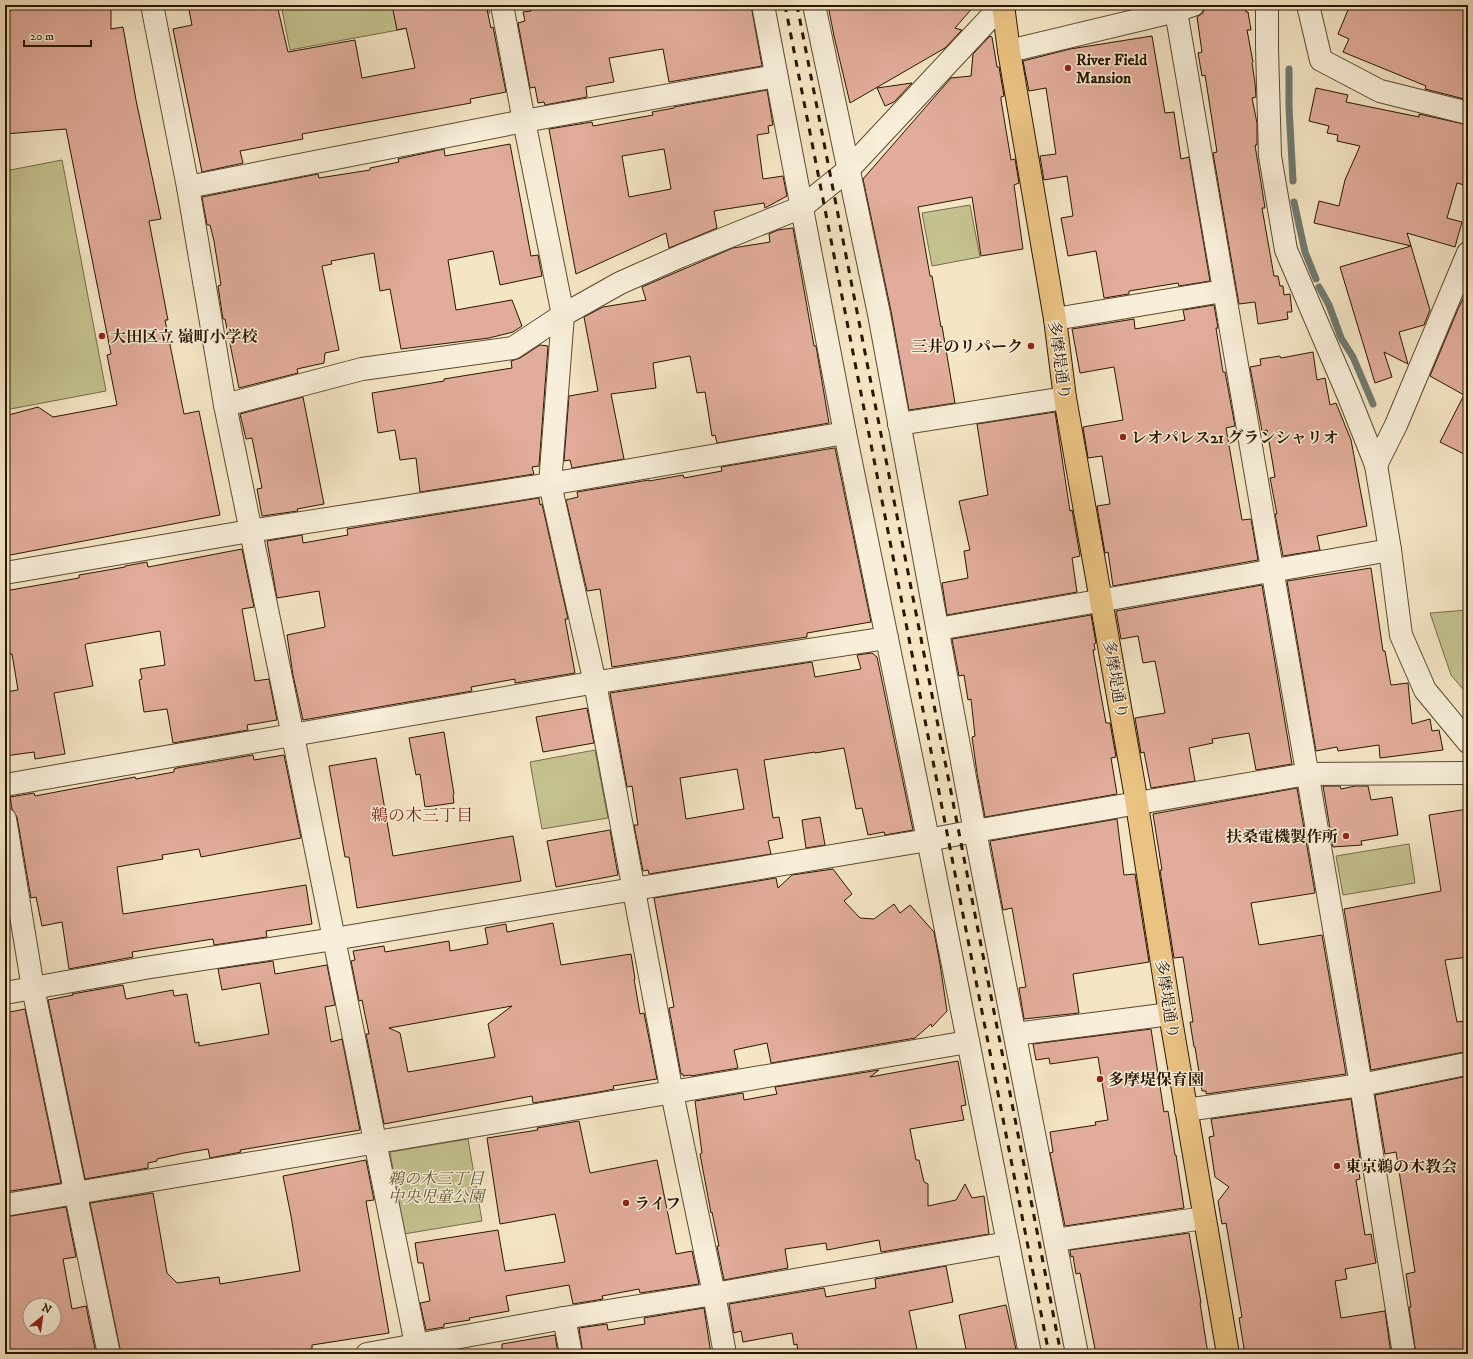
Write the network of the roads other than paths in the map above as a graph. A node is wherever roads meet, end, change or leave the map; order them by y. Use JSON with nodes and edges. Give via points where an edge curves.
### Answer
{"nodes":[{"id":1,"x":152,"y":5,"type":"edge"},
{"id":2,"x":502,"y":5,"type":"edge"},
{"id":3,"x":763,"y":5,"type":"edge"},
{"id":4,"x":814,"y":5,"type":"edge"},
{"id":5,"x":1002,"y":5,"type":"edge"},
{"id":6,"x":1267,"y":5,"type":"edge"},
{"id":7,"x":1308,"y":5,"type":"edge"},
{"id":8,"x":1184,"y":8,"type":"edge"},
{"id":9,"x":1009,"y":51,"type":"junction"},
{"id":10,"x":776,"y":76,"type":"junction"},
{"id":11,"x":1468,"y":113,"type":"edge"},
{"id":12,"x":524,"y":121,"type":"junction"},
{"id":13,"x":848,"y":170,"type":"junction"},
{"id":14,"x":188,"y":187,"type":"junction"},
{"id":15,"x":802,"y":207,"type":"junction"},
{"id":16,"x":1468,"y":253,"type":"edge"},
{"id":17,"x":1223,"y":291,"type":"junction"},
{"id":18,"x":563,"y":315,"type":"junction"},
{"id":19,"x":1055,"y":319,"type":"junction"},
{"id":20,"x":1066,"y":398,"type":"junction"},
{"id":21,"x":225,"y":405,"type":"junction"},
{"id":22,"x":899,"y":424,"type":"junction"},
{"id":23,"x":845,"y":433,"type":"junction"},
{"id":24,"x":1376,"y":465,"type":"junction"},
{"id":25,"x":550,"y":484,"type":"junction"},
{"id":26,"x":250,"y":531,"type":"junction"},
{"id":27,"x":1390,"y":550,"type":"junction"},
{"id":28,"x":1272,"y":570,"type":"junction"},
{"id":29,"x":5,"y":574,"type":"edge"},
{"id":30,"x":1102,"y":600,"type":"junction"},
{"id":31,"x":938,"y":629,"type":"junction"},
{"id":32,"x":887,"y":638,"type":"junction"},
{"id":33,"x":595,"y":683,"type":"junction"},
{"id":34,"x":294,"y":736,"type":"junction"},
{"id":35,"x":1468,"y":742,"type":"edge"},
{"id":36,"x":1468,"y":773,"type":"edge"},
{"id":37,"x":1307,"y":774,"type":"junction"},
{"id":38,"x":5,"y":785,"type":"edge"},
{"id":39,"x":1137,"y":803,"type":"junction"},
{"id":40,"x":5,"y":819,"type":"edge"},
{"id":41,"x":975,"y":831,"type":"junction"},
{"id":42,"x":928,"y":840,"type":"junction"},
{"id":43,"x":635,"y":888,"type":"junction"},
{"id":44,"x":334,"y":939,"type":"junction"},
{"id":45,"x":33,"y":988,"type":"junction"},
{"id":46,"x":5,"y":993,"type":"edge"},
{"id":47,"x":1170,"y":1014,"type":"junction"},
{"id":48,"x":1015,"y":1034,"type":"junction"},
{"id":49,"x":968,"y":1042,"type":"junction"},
{"id":50,"x":1466,"y":1064,"type":"dead end"},
{"id":51,"x":1361,"y":1085,"type":"junction"},
{"id":52,"x":672,"y":1093,"type":"junction"},
{"id":53,"x":1186,"y":1110,"type":"junction"},
{"id":54,"x":376,"y":1143,"type":"junction"},
{"id":55,"x":76,"y":1193,"type":"junction"},
{"id":56,"x":5,"y":1205,"type":"edge"},
{"id":57,"x":1204,"y":1218,"type":"junction"},
{"id":58,"x":1055,"y":1240,"type":"junction"},
{"id":59,"x":1008,"y":1243,"type":"junction"},
{"id":60,"x":714,"y":1294,"type":"junction"},
{"id":61,"x":564,"y":1318,"type":"junction"},
{"id":62,"x":417,"y":1350,"type":"edge"},
{"id":63,"x":109,"y":1354,"type":"edge"},
{"id":64,"x":368,"y":1354,"type":"edge"},
{"id":65,"x":571,"y":1354,"type":"edge"},
{"id":66,"x":725,"y":1354,"type":"edge"},
{"id":67,"x":1030,"y":1354,"type":"edge"},
{"id":68,"x":1077,"y":1354,"type":"edge"},
{"id":69,"x":1228,"y":1354,"type":"edge"},
{"id":70,"x":1404,"y":1354,"type":"edge"}],
"edges":[{"from":1,"to":14,"type":"street"},
{"from":2,"to":12,"type":"street"},
{"from":3,"to":10,"type":"street"},
{"from":4,"to":13,"type":"street"},
{"from":5,"to":9,"type":"main road","name":"多摩堤通り"},
{"from":5,"to":13,"type":"street"},
{"from":6,"to":24,"type":"street","via":[[1270,156],[1286,250]]},
{"from":7,"to":11,"type":"street","via":[[1321,60],[1380,91]]},
{"from":8,"to":9,"type":"street"},
{"from":8,"to":17,"type":"street"},
{"from":9,"to":19,"type":"main road","name":"多摩堤通り"},
{"from":10,"to":12,"type":"street"},
{"from":10,"to":15,"type":"street"},
{"from":12,"to":14,"type":"street"},
{"from":12,"to":18,"type":"street"},
{"from":13,"to":15,"type":"street"},
{"from":13,"to":22,"type":"street","via":[[879,314]]},
{"from":14,"to":21,"type":"street"},
{"from":15,"to":18,"type":"street","via":[[627,280]]},
{"from":15,"to":23,"type":"street"},
{"from":16,"to":24,"type":"street","via":[[1396,425]]},
{"from":17,"to":19,"type":"street"},
{"from":17,"to":28,"type":"street"},
{"from":18,"to":21,"type":"street","via":[[514,348],[362,369]]},
{"from":18,"to":25,"type":"street"},
{"from":19,"to":20,"type":"main road","name":"多摩堤通り"},
{"from":20,"to":22,"type":"street"},
{"from":20,"to":30,"type":"main road","name":"多摩堤通り"},
{"from":21,"to":26,"type":"street"},
{"from":22,"to":31,"type":"street"},
{"from":23,"to":25,"type":"street"},
{"from":23,"to":32,"type":"street"},
{"from":24,"to":27,"type":"street"},
{"from":25,"to":26,"type":"street"},
{"from":25,"to":33,"type":"street"},
{"from":26,"to":29,"type":"street"},
{"from":26,"to":34,"type":"street"},
{"from":27,"to":28,"type":"street"},
{"from":27,"to":35,"type":"street","via":[[1401,635],[1425,690]]},
{"from":28,"to":30,"type":"street"},
{"from":28,"to":37,"type":"street"},
{"from":30,"to":31,"type":"street"},
{"from":30,"to":39,"type":"main road","name":"多摩堤通り"},
{"from":31,"to":41,"type":"street"},
{"from":32,"to":33,"type":"street"},
{"from":32,"to":42,"type":"street"},
{"from":33,"to":34,"type":"street"},
{"from":33,"to":43,"type":"street"},
{"from":34,"to":38,"type":"street"},
{"from":34,"to":44,"type":"street"},
{"from":36,"to":37,"type":"street"},
{"from":37,"to":39,"type":"street"},
{"from":37,"to":51,"type":"street"},
{"from":39,"to":41,"type":"street"},
{"from":39,"to":47,"type":"main road","name":"多摩堤通り"},
{"from":40,"to":45,"type":"street"},
{"from":41,"to":42,"type":"street"},
{"from":41,"to":48,"type":"street"},
{"from":42,"to":43,"type":"street"},
{"from":42,"to":49,"type":"street"},
{"from":43,"to":44,"type":"street"},
{"from":43,"to":52,"type":"street"},
{"from":44,"to":45,"type":"street"},
{"from":44,"to":54,"type":"street"},
{"from":45,"to":46,"type":"street"},
{"from":45,"to":55,"type":"street"},
{"from":47,"to":48,"type":"street"},
{"from":47,"to":53,"type":"main road","name":"多摩堤通り"},
{"from":48,"to":58,"type":"street"},
{"from":49,"to":52,"type":"street"},
{"from":49,"to":59,"type":"street"},
{"from":50,"to":51,"type":"street"},
{"from":51,"to":53,"type":"street"},
{"from":51,"to":70,"type":"street"},
{"from":52,"to":54,"type":"street"},
{"from":52,"to":60,"type":"street"},
{"from":53,"to":57,"type":"main road","name":"多摩堤通り"},
{"from":54,"to":55,"type":"street"},
{"from":54,"to":62,"type":"street"},
{"from":55,"to":56,"type":"street"},
{"from":55,"to":63,"type":"street"},
{"from":57,"to":58,"type":"street"},
{"from":57,"to":69,"type":"main road","name":"多摩堤通り"},
{"from":58,"to":68,"type":"street"},
{"from":59,"to":60,"type":"street"},
{"from":59,"to":67,"type":"street"},
{"from":60,"to":61,"type":"street"},
{"from":60,"to":66,"type":"street"},
{"from":61,"to":62,"type":"street"},
{"from":61,"to":65,"type":"street"},
{"from":62,"to":64,"type":"street"}]}
